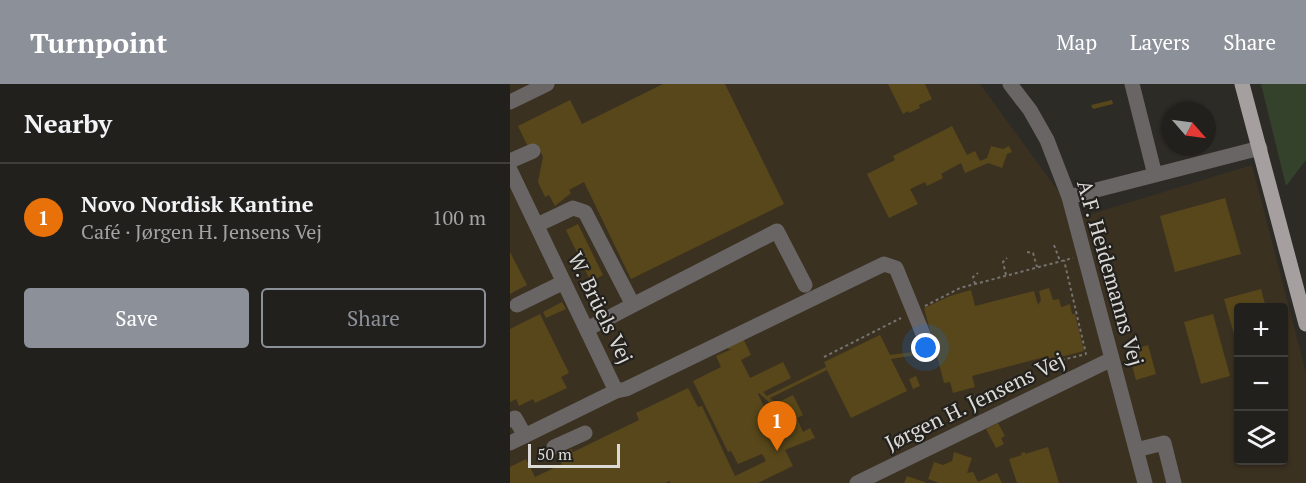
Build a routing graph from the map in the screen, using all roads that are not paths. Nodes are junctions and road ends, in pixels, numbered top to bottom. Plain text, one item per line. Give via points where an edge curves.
1 (1010, 84) edge
2 (1132, 84) edge
3 (1242, 84) edge
4 (544, 85) edge
5 (510, 102) edge
6 (1260, 148) junction
7 (533, 151) dead end
8 (510, 161) edge
9 (510, 170) edge
10 (1155, 175) junction
11 (1069, 197) junction
12 (537, 225) junction
13 (564, 282) junction
14 (805, 285) dead end
15 (517, 305) dead end
16 (633, 305) junction
17 (1306, 324) edge
18 (587, 329) junction
19 (925, 339) dead end
20 (1112, 359) junction
21 (616, 391) junction
22 (510, 420) edge
23 (553, 422) junction
24 (585, 433) dead end
25 (525, 436) junction
26 (510, 443) edge
27 (1136, 450) junction
28 (857, 483) edge
29 (1145, 483) edge
30 (1174, 483) edge

1 - 11 street, A.F. Heidemanns Vej via 1047,140
2 - 10 street
3 - 6 main road
4 - 5 street
6 - 10 street
6 - 17 main road
7 - 8 street
9 - 12 street, W. Brüels Vej
10 - 11 street
11 - 20 street, A.F. Heidemanns Vej
12 - 13 street, W. Brüels Vej
12 - 16 street via 573,208 585,212
13 - 15 street
13 - 18 street, W. Brüels Vej
14 - 16 street via 777,231
16 - 18 street
18 - 21 street, W. Brüels Vej
19 - 21 street via 896,268 884,264
20 - 27 street, A.F. Heidemanns Vej
20 - 28 street, Jørgen H. Jensens Vej
21 - 23 street, W. Brüels Vej
22 - 25 street via 515,418
23 - 24 street via 558,445
23 - 25 street, W. Brüels Vej
25 - 26 street, W. Brüels Vej
27 - 29 street, A.F. Heidemanns Vej
27 - 30 street via 1164,443

